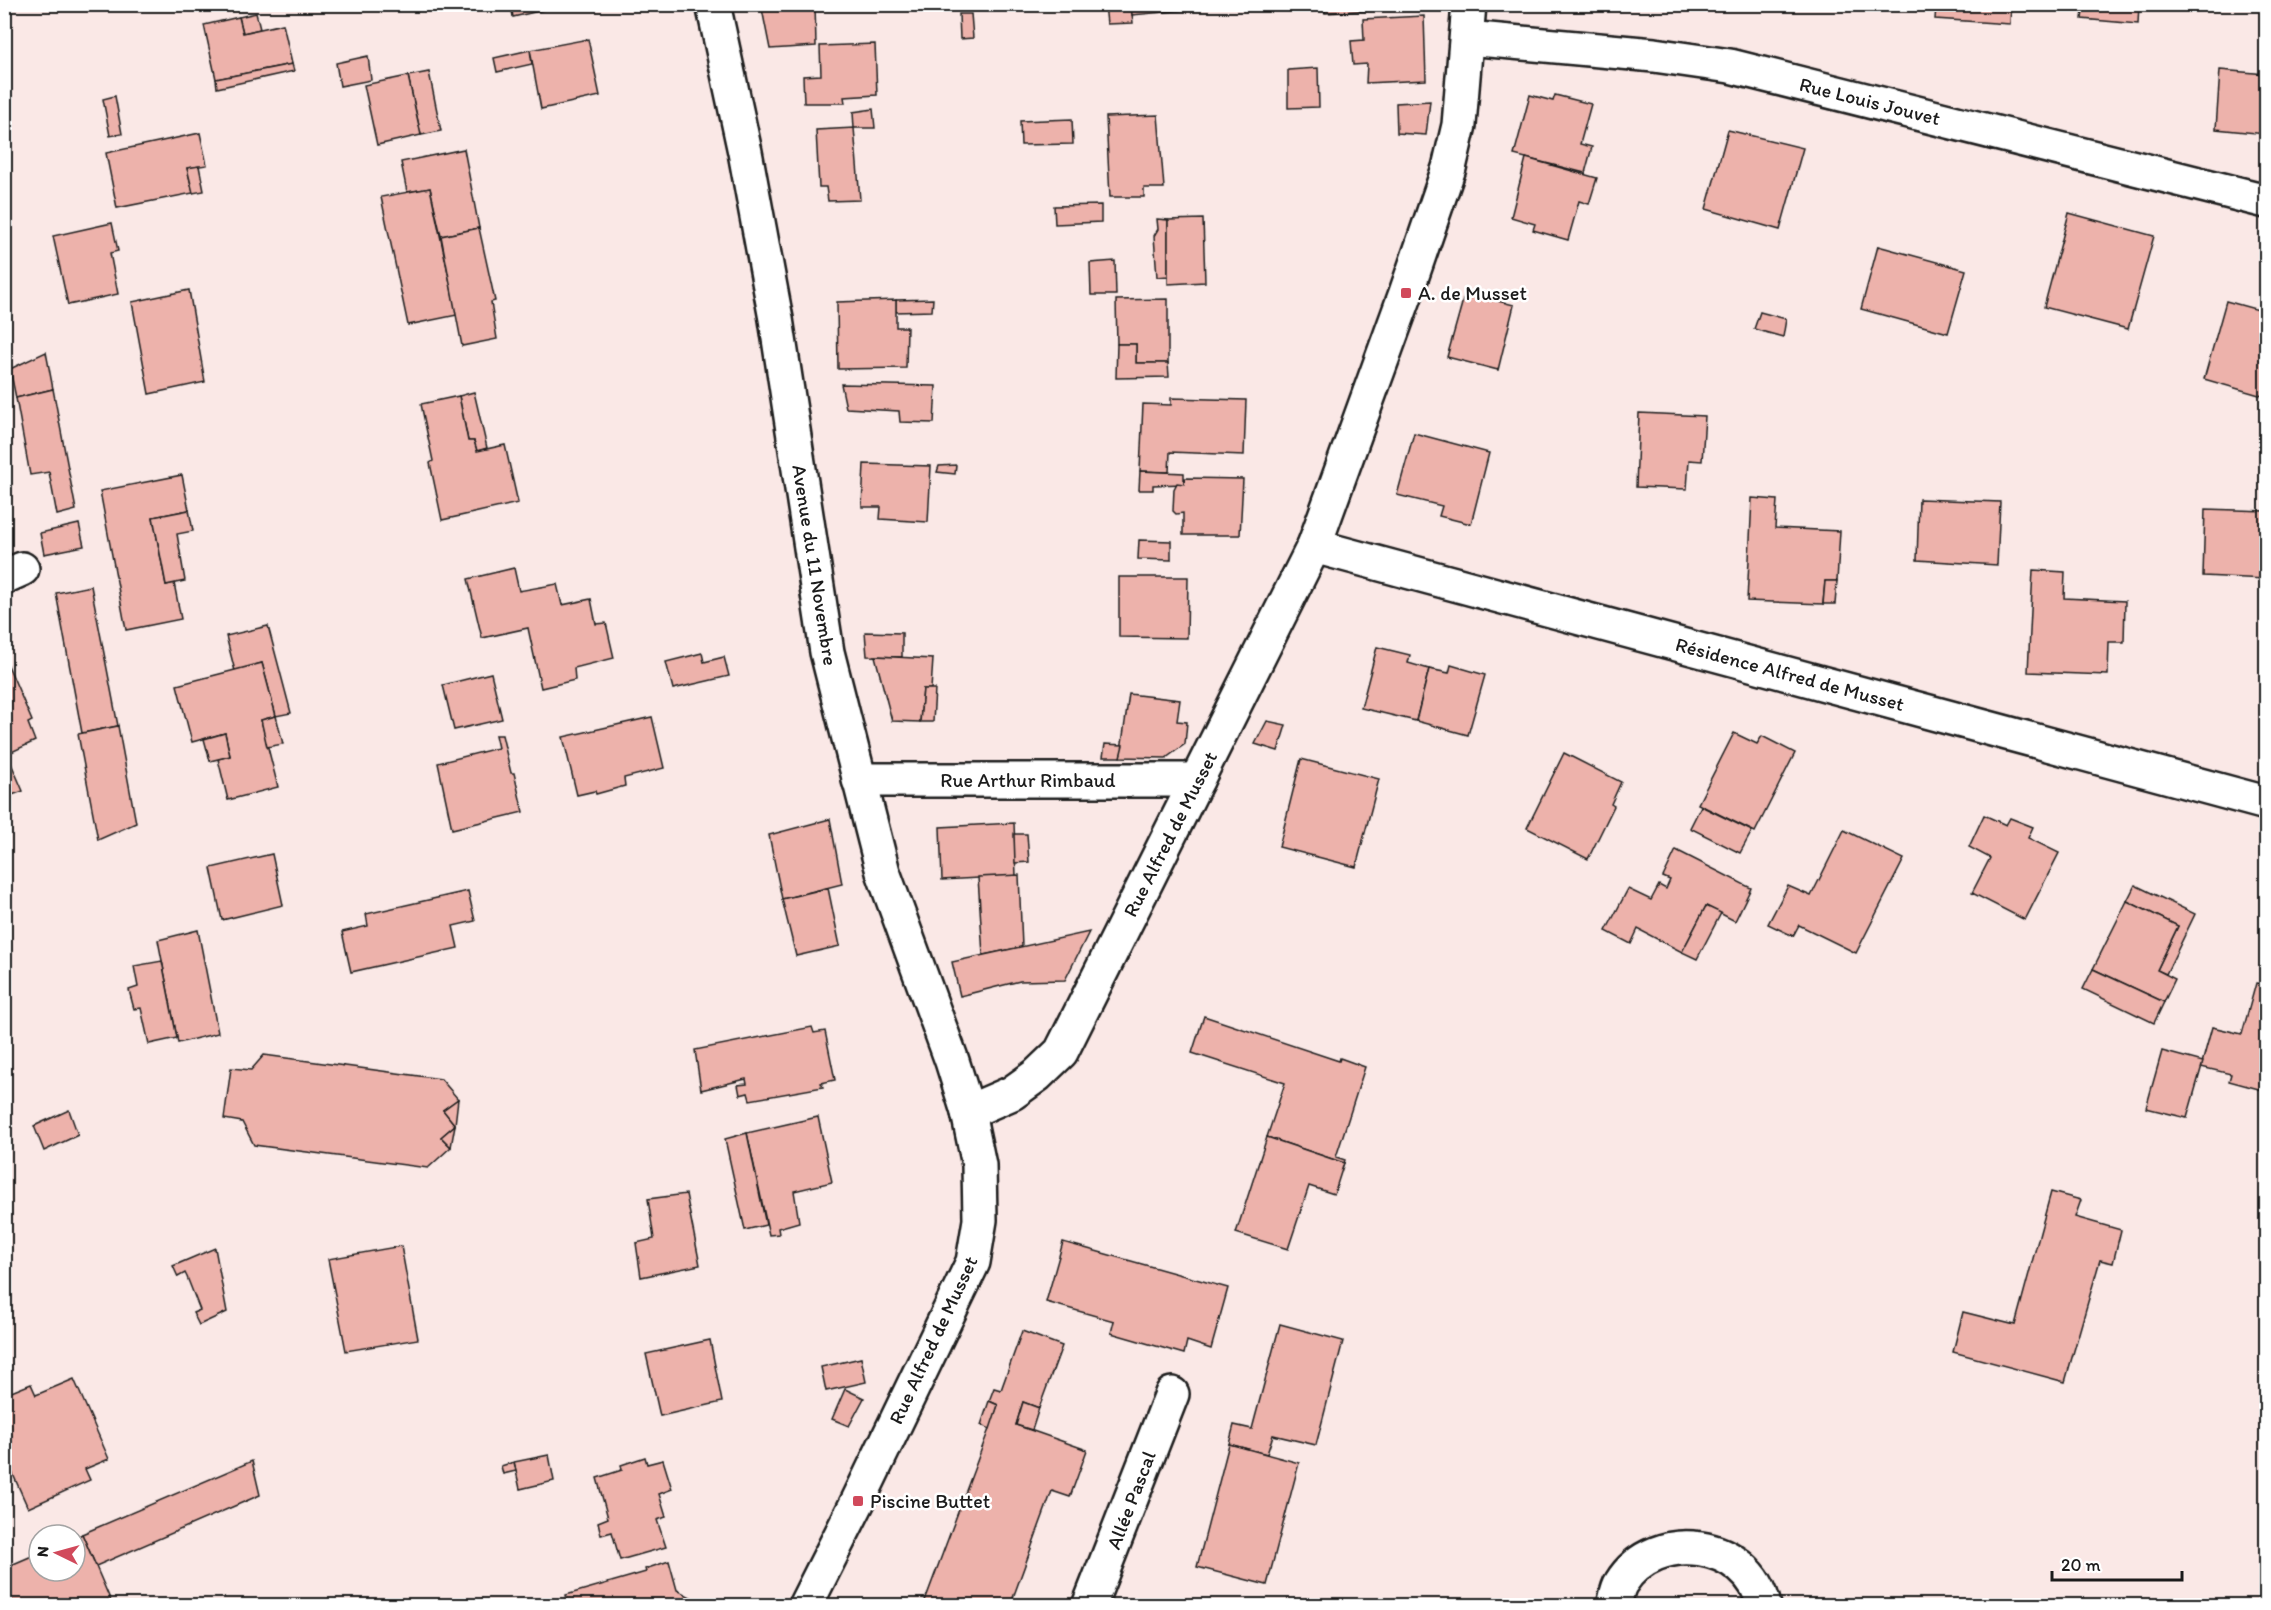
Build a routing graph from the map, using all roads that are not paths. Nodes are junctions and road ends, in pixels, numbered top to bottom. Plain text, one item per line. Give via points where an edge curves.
1 (713, 4) edge
2 (1469, 4) edge
3 (1467, 38) junction
4 (2266, 201) edge
5 (1314, 546) junction
6 (859, 780) junction
7 (1197, 780) junction
8 (2266, 803) edge
9 (968, 1112) junction
10 (1172, 1394) dead end
11 (805, 1605) edge
12 (1089, 1605) edge
13 (1614, 1605) edge
14 (1764, 1605) edge

1 - 6 street, Avenue du 11 Novembre via 776,319 826,652
2 - 3 street, Rue Alfred de Musset
3 - 4 street, Rue Louis Jouvet via 1730,66
3 - 5 street, Rue Alfred de Musset via 1459,126 1449,168
5 - 7 street, Rue Alfred de Musset
5 - 8 street, Résidence Alfred de Musset
6 - 7 street, Rue Arthur Rimbaud
6 - 9 street, Avenue du 11 Novembre via 883,872
7 - 9 street, Rue Alfred de Musset via 1061,1052 1012,1093
9 - 11 street, Rue Alfred de Musset via 979,1165 980,1220 972,1262
10 - 12 street, Allée Pascal
13 - 14 street via 1621,1584 1639,1563 1672,1548 1699,1547 1723,1555 1745,1571

